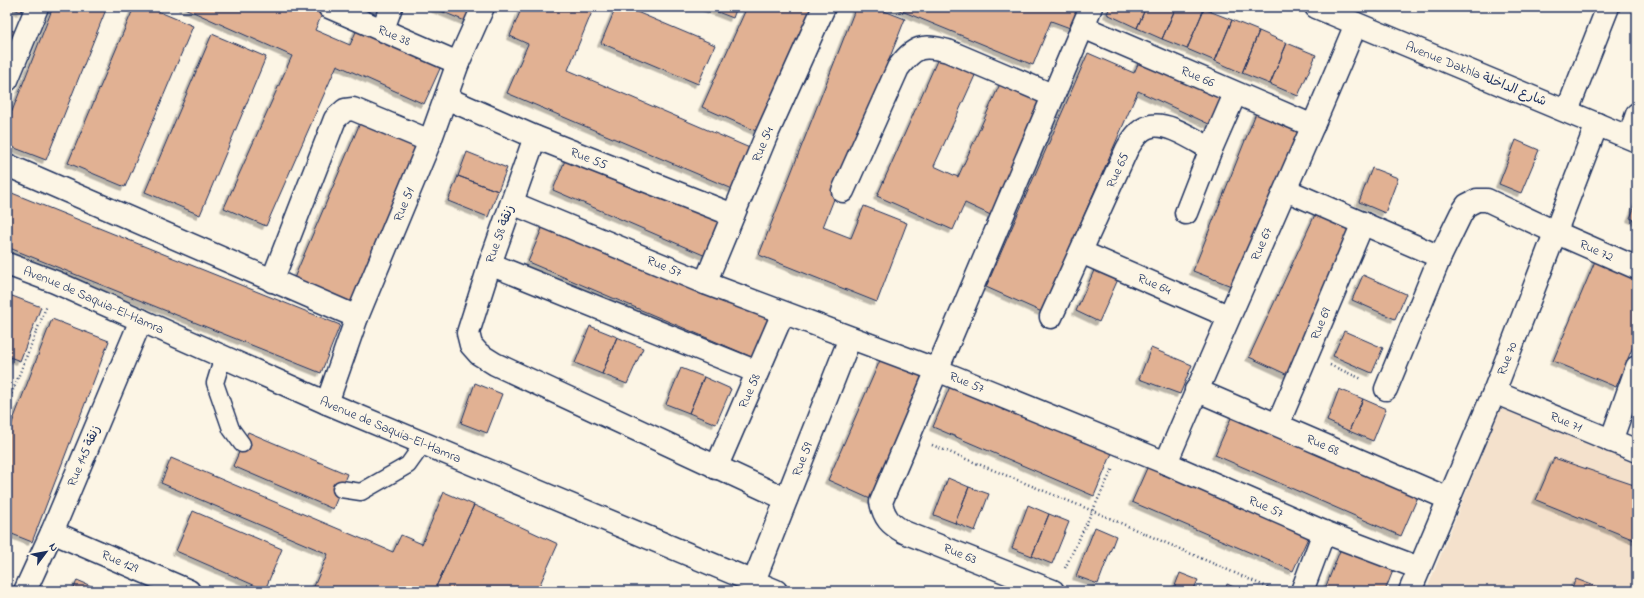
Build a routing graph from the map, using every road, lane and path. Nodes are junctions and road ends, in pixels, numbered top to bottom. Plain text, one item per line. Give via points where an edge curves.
1 (37, 7) edge
2 (329, 7) edge
3 (391, 7) edge
4 (483, 7) edge
5 (824, 7) edge
6 (1091, 7) edge
7 (1316, 7) edge
8 (1608, 7) edge
9 (1356, 24) junction
10 (1082, 27) junction
11 (383, 29) junction
12 (458, 63) junction
13 (7, 80) edge
14 (1235, 94) junction
15 (1052, 95) junction
16 (446, 98) junction
17 (1567, 111) junction
18 (1637, 114) edge
19 (1597, 124) junction
20 (1313, 126) junction
21 (535, 137) junction
22 (1633, 139) edge
23 (430, 141) junction
24 (1211, 149) junction
25 (7, 165) edge
26 (1286, 190) junction
27 (843, 191) dead end
28 (512, 203) junction
29 (1186, 213) dead end
30 (733, 215) junction
31 (1363, 224) junction
32 (1557, 233) junction
33 (1081, 252) junction
34 (1440, 257) junction
35 (7, 264) edge
36 (490, 264) junction
37 (1637, 268) edge
38 (272, 281) junction
39 (55, 282) junction
40 (705, 283) junction
41 (783, 313) junction
42 (1228, 316) junction
43 (357, 317) junction
44 (1052, 318) dead end
45 (141, 320) junction
46 (850, 338) junction
47 (1308, 356) junction
48 (223, 357) junction
49 (1637, 367) edge
50 (937, 370) junction
51 (757, 372) junction
52 (7, 384) edge
53 (15, 387) junction
54 (1386, 389) joint
55 (1196, 390) junction
56 (1494, 392) junction
57 (327, 403) junction
58 (7, 405) edge
59 (1278, 424) junction
60 (910, 436) junction
61 (1611, 441) junction
62 (242, 444) dead end
63 (423, 444) junction
64 (1123, 446) junction
65 (1637, 451) edge
66 (1166, 463) junction
67 (716, 468) junction
68 (342, 488) dead end
69 (786, 499) junction
70 (1448, 499) junction
71 (1093, 511) junction
72 (52, 532) junction
73 (1324, 532) junction
74 (1419, 568) junction
75 (1064, 571) dead end
76 (754, 582) junction
77 (7, 583) edge
78 (25, 591) edge
79 (189, 591) edge
80 (776, 591) edge
81 (1053, 591) edge
82 (1276, 591) edge
83 (1302, 591) edge
84 (1410, 591) edge

1 - 13 street
2 - 11 street, Rue 38
3 - 11 street
4 - 12 street, Rue 51
5 - 30 street, Rue 54
6 - 10 street
7 - 9 street, Avenue Dakhla شارع الداخلة
8 - 17 street
9 - 17 street, Avenue Dakhla شارع الداخلة
9 - 20 street, Rue 67
10 - 14 street, Rue 66
10 - 15 street
11 - 12 street, Rue 38
12 - 16 street, Rue 51
14 - 20 street, Rue 66
14 - 24 street
15 - 27 street via 948,51 931,46 919,47 909,53 898,68
15 - 50 street
16 - 21 street, Rue 55
16 - 23 street, Rue 51
17 - 19 street, Avenue Dakhla شارع الداخلة
18 - 22 street
19 - 22 street, Avenue Dakhla شارع الداخلة
19 - 32 street, Rue 70
20 - 26 street, Rue 67
21 - 28 street, Rue 58 زنقة
21 - 30 street, Rue 55
23 - 38 street via 353,109 345,110 335,119
23 - 43 street, Rue 51
24 - 29 street
24 - 33 street, Rue 65 via 1160,124 1147,127 1136,135 1127,149
25 - 38 street
26 - 31 street
26 - 42 street, Rue 67
28 - 36 street, Rue 58 زنقة
28 - 40 street, Rue 57
30 - 40 street, Rue 54
31 - 34 street
31 - 47 street, Rue 69
32 - 34 street, Rue 72 via 1487,200 1477,200 1467,205 1461,214
32 - 37 street, Rue 72
32 - 56 street, Rue 70
33 - 42 street, Rue 64
33 - 44 street, Rue 65
34 - 54 street, Rue 72
35 - 39 street, Avenue de Saquia-El-Hamra
36 - 51 street
36 - 67 street, Rue 58 زنقة via 468,332 471,345 479,354 495,364
38 - 43 street
39 - 45 street, Avenue de Saquia-El-Hamra
39 - 53 path
40 - 41 street, Rue 57
41 - 46 street, Rue 57
41 - 51 street, Rue 58
42 - 55 street, Rue 67
43 - 57 street, Rue 51
45 - 48 street, Avenue de Saquia-El-Hamra
45 - 72 street, Rue 145 زنقة
46 - 50 street, Rue 57
46 - 69 street, Rue 59
47 - 54 path
47 - 59 street, Rue 69
48 - 57 street, Avenue de Saquia-El-Hamra
48 - 62 lane via 215,383 232,429
49 - 61 street
50 - 60 street
50 - 64 street, Rue 57
51 - 67 street, Rue 58
52 - 53 path
53 - 58 path
55 - 59 street, Rue 68
55 - 66 street, Rue 67
56 - 61 street, Rue 71
56 - 70 street, Rue 70
57 - 63 street, Avenue de Saquia-El-Hamra
59 - 70 street, Rue 68
60 - 71 path
60 - 81 street, Rue 63 via 881,502 883,514 890,524 904,532
61 - 65 street, Rue 71
63 - 68 lane via 408,465 361,492
63 - 76 street, Avenue de Saquia-El-Hamra
64 - 66 street, Rue 57
64 - 71 path
66 - 73 street, Rue 57
67 - 69 street
69 - 76 street, Rue 59
70 - 74 street, Rue 70
71 - 75 path
71 - 82 path
72 - 78 street, Rue 145 زنقة
72 - 79 street, Rue 129
73 - 74 street, Rue 57
73 - 83 street
74 - 84 street, Rue 70
76 - 80 street, Avenue de Saquia-El-Hamra
77 - 78 street

